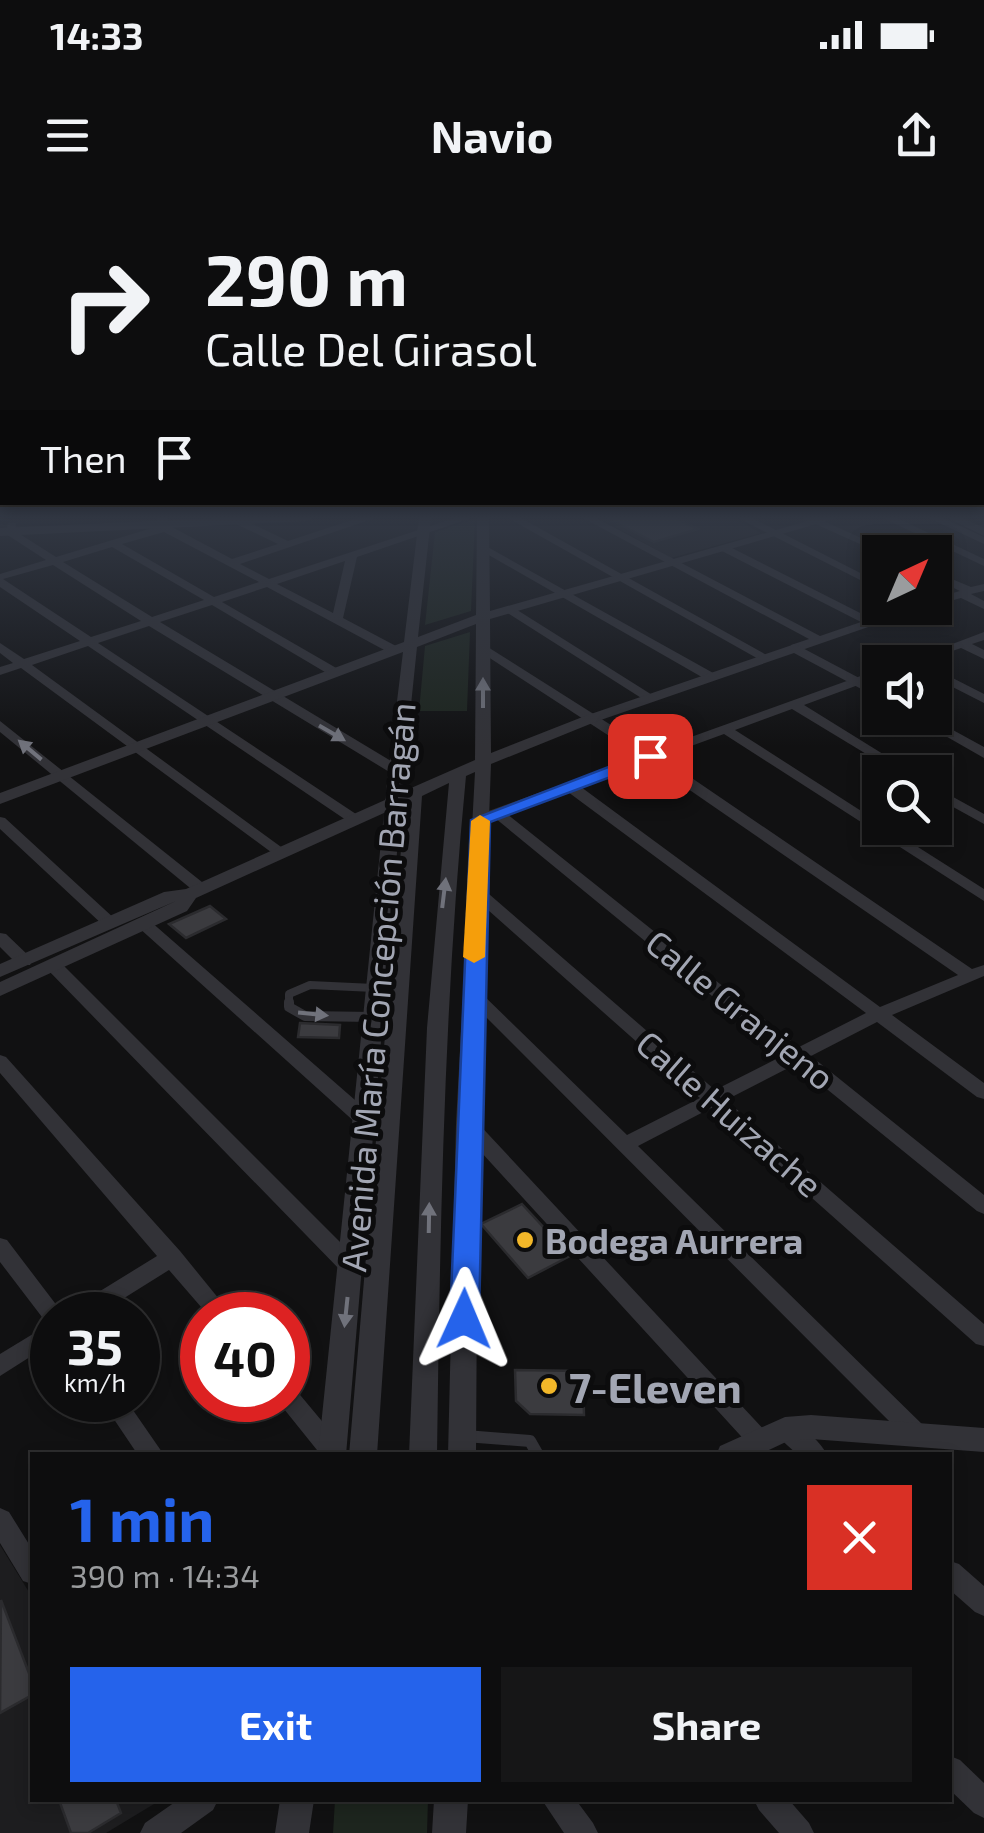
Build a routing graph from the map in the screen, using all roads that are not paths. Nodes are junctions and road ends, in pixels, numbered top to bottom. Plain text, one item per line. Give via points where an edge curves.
1 (21, 594) edge
2 (106, 594) edge
3 (202, 594) edge
4 (234, 594) edge
5 (294, 594) edge
6 (343, 594) edge
7 (411, 594) edge
8 (485, 594) edge
9 (565, 594) joint
10 (650, 594) edge
11 (733, 594) edge
12 (816, 594) edge
13 (214, 601) junction
14 (510, 610) junction
15 (486, 616) junction
16 (862, 617) edge
17 (338, 618) junction
18 (150, 622) junction
19 (862, 625) edge
20 (984, 636) edge
21 (819, 640) junction
22 (92, 641) junction
23 (962, 644) junction
24 (401, 646) junction
25 (0, 647) edge
26 (483, 648) junction
27 (796, 648) junction
28 (952, 648) edge
29 (984, 655) edge
30 (766, 658) junction
31 (23, 664) junction
32 (0, 671) edge
33 (334, 672) junction
34 (711, 677) junction
35 (862, 680) edge
36 (857, 682) junction
37 (952, 682) edge
38 (862, 685) edge
39 (268, 696) junction
40 (651, 698) junction
41 (984, 699) edge
42 (794, 706) junction
43 (590, 719) junction
44 (208, 720) junction
45 (0, 725) edge
46 (726, 730) junction
47 (952, 735) edge
48 (136, 747) junction
49 (984, 752) edge
50 (876, 755) edge
51 (650, 756) junction
52 (484, 762) junction
53 (396, 770) junction
54 (458, 774) junction
55 (60, 776) junction
56 (570, 786) junction
57 (405, 797) junction
58 (0, 799) edge
59 (952, 801) edge
60 (488, 816) junction
61 (354, 819) junction
62 (984, 820) edge
63 (0, 821) edge
64 (280, 852) junction
65 (196, 891) junction
66 (476, 891) junction
67 (984, 896) edge
68 (110, 922) junction
69 (144, 924) junction
70 (0, 938) edge
71 (24, 961) junction
72 (53, 965) junction
73 (0, 972) edge
74 (977, 972) edge
75 (377, 988) junction
76 (0, 990) edge
77 (472, 995) junction
78 (876, 1014) junction
79 (374, 1017) junction
80 (796, 1054) junction
81 (0, 1061) edge
82 (984, 1092) edge
83 (714, 1098) junction
84 (364, 1119) junction
85 (468, 1124) junction
86 (624, 1144) junction
87 (984, 1206) edge
88 (0, 1246) edge
89 (174, 1257) junction
90 (351, 1267) junction
91 (35, 1292) edge
92 (117, 1292) edge
93 (202, 1292) edge
94 (984, 1337) edge
95 (30, 1346) edge
96 (0, 1366) edge
97 (129, 1422) edge
98 (307, 1422) edge
99 (785, 1429) junction
100 (918, 1435) junction
101 (758, 1439) junction
102 (984, 1440) edge
103 (462, 1445) edge
104 (150, 1452) edge
105 (330, 1452) edge
106 (332, 1452) edge
107 (363, 1452) edge
108 (423, 1452) edge
109 (537, 1452) edge
110 (735, 1452) edge
111 (812, 1452) edge
112 (0, 1520) edge
113 (30, 1569) edge
114 (952, 1575) edge
115 (984, 1603) edge
116 (952, 1772) edge
117 (297, 1802) edge
118 (451, 1802) edge
119 (559, 1802) edge
120 (771, 1802) edge
121 (984, 1803) edge
122 (188, 1804) edge
123 (154, 1833) edge
124 (292, 1833) edge
125 (449, 1833) edge
126 (583, 1833) edge
127 (799, 1833) edge

1 - 22 street
2 - 18 street
3 - 13 street
4 - 13 street
5 - 17 street
6 - 17 street
7 - 24 street, Avenida María Concepción Barragán
8 - 15 street
9 - 14 street
9 - 34 street
10 - 30 street
11 - 21 street
12 - 16 street
13 - 18 street
13 - 33 street
14 - 15 street
14 - 40 street
15 - 24 street
15 - 26 street
17 - 24 street
18 - 22 street
18 - 39 street
19 - 21 street
20 - 23 street
21 - 27 street
22 - 31 street
22 - 44 street
23 - 28 street
23 - 29 street
24 - 33 street
24 - 53 street, Avenida María Concepción Barragán
25 - 31 street
26 - 43 street
52 -> 26 street
27 - 30 street
27 - 36 street
30 - 34 street
31 - 32 street
31 - 48 street
33 - 39 street
34 - 40 street
35 - 36 street
36 - 38 street
36 - 42 street
37 - 41 street
39 - 44 street
39 -> 53 street
40 - 43 street
42 - 46 street
42 - 50 street
43 - 51 street
43 - 52 street
44 - 48 street
44 - 61 street
55 -> 45 street
46 - 51 street
46 - 67 street
47 - 49 street
48 - 55 street
48 - 64 street
51 - 56 street
51 - 74 street
52 - 54 street
52 - 60 street
53 - 57 street, Avenida María Concepción Barragán
54 - 57 street
108 -> 54 street, Avenida María Concepción Barragán via 433,1054
55 - 58 street
55 - 65 street
56 - 60 street
56 - 78 street
57 - 61 street
57 - 75 street, Avenida María Concepción Barragán
57 - 107 street, Avenida María Concepción Barragán
59 - 62 street
60 - 66 street
60 - 80 street, Calle Granjeno
61 - 64 street
63 - 68 street
64 - 65 street
65 - 68 street
65 - 69 street via 181,907
66 - 77 street
66 - 83 street, Calle Huizache
68 - 71 street
69 - 72 street
69 - 84 street
70 - 71 street
71 - 73 street
72 - 76 street
72 - 90 street
74 - 78 street
75 - 79 street, Avenida María Concepción Barragán
75 -> 79 lane via 302,986 286,1000 306,1016
77 - 85 street
77 - 86 street
78 - 80 street
78 - 82 street
79 - 84 street, Avenida María Concepción Barragán
80 - 83 street
80 - 87 street, Calle Granjeno
81 - 89 street
83 - 86 street
83 - 94 street, Calle Huizache
84 - 90 street, Avenida María Concepción Barragán
85 - 101 street
85 - 103 street
86 - 100 street
88 - 91 street
89 - 92 street
89 - 93 street
90 -> 106 street, Avenida María Concepción Barragán
95 - 96 street
97 - 104 street
98 - 105 street
99 - 100 street via 830,1426
99 - 101 street
99 - 111 street
100 - 102 street
101 - 110 street
103 - 109 lane via 523,1439
112 - 113 street
114 - 115 street
116 - 121 street
117 - 124 street
118 - 125 street
119 - 126 street
120 - 127 street
122 - 123 street

